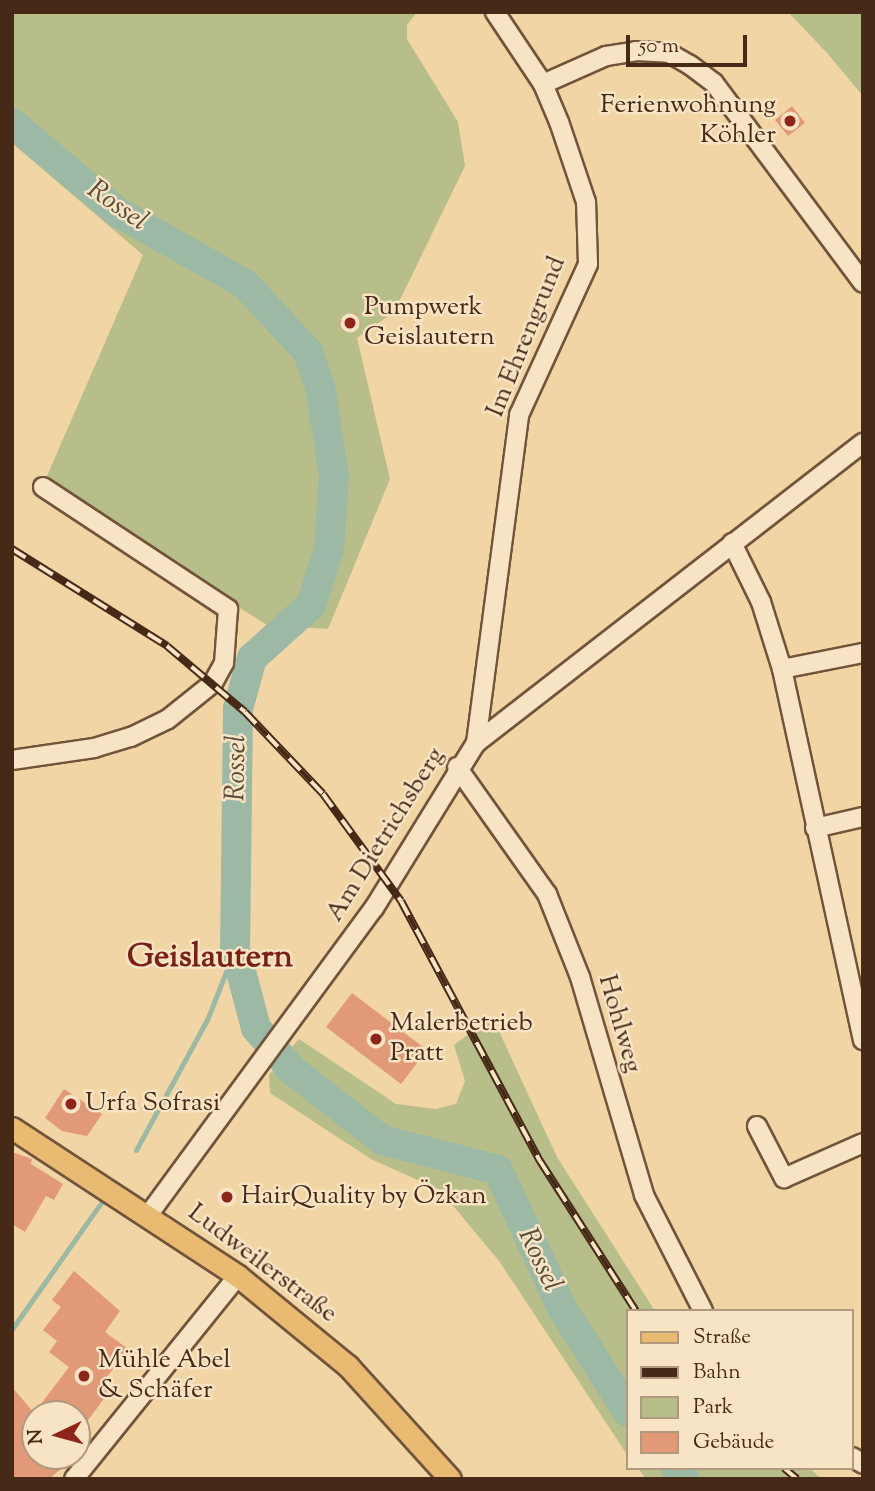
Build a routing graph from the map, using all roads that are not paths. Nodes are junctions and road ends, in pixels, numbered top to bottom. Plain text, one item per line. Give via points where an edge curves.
1 (495, 12) edge
2 (543, 84) junction
3 (863, 283) edge
4 (863, 443) edge
5 (43, 487) dead end
6 (732, 543) junction
7 (863, 653) edge
8 (782, 669) junction
9 (476, 743) junction
10 (12, 760) edge
11 (457, 767) junction
12 (863, 817) edge
13 (815, 828) junction
14 (856, 981) edge
15 (863, 1040) edge
16 (757, 1126) dead end
17 (12, 1128) edge
18 (863, 1143) edge
19 (149, 1214) junction
20 (238, 1276) junction
21 (702, 1309) edge
22 (74, 1479) edge
23 (450, 1479) edge

1 - 2 street, Im Ehrengrund
2 - 3 street via 606,56 636,51 668,53 690,65 714,83
2 - 9 street, Im Ehrengrund via 586,202 588,264 519,415
4 - 6 street, Am Dietrichsberg
5 - 10 street via 228,608 224,663 213,682 167,719 131,737 94,748
6 - 8 street via 761,602
6 - 9 street, Am Dietrichsberg
7 - 8 street
8 - 13 street
9 - 11 street, Am Dietrichsberg
11 - 19 street, Am Dietrichsberg via 374,908
11 - 21 street, Hohlweg via 547,894 580,977 644,1195
12 - 13 street
13 - 14 street
14 - 15 street
16 - 18 street via 784,1178
17 - 19 main road, Ludweilerstraße
19 - 20 main road, Ludweilerstraße
20 - 22 street
20 - 23 main road, Ludweilerstraße via 348,1366

